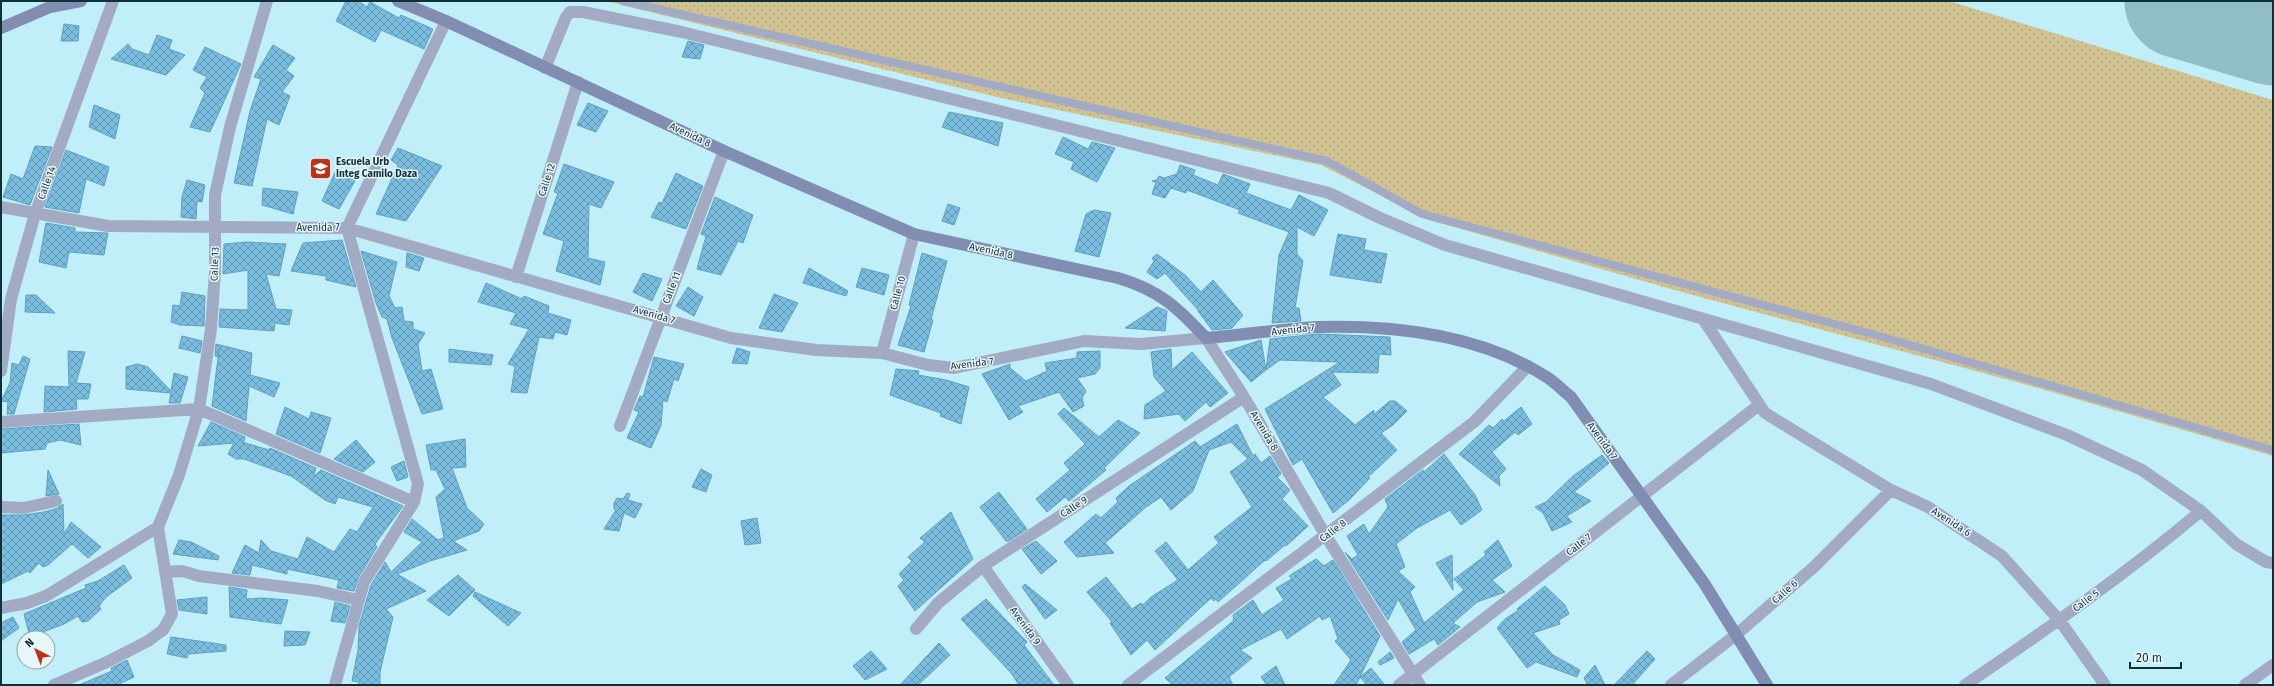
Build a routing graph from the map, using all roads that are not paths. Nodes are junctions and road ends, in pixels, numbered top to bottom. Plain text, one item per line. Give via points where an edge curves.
1 (81, 1) edge
2 (113, 1) edge
3 (267, 1) edge
4 (398, 1) edge
5 (623, 1) edge
6 (446, 21) junction
7 (1, 28) edge
8 (545, 68) junction
9 (578, 82) junction
10 (724, 151) junction
11 (1, 207) edge
12 (35, 214) junction
13 (216, 228) junction
14 (347, 228) junction
15 (914, 234) junction
16 (516, 277) junction
17 (661, 317) junction
18 (1703, 319) junction
19 (1206, 338) junction
20 (882, 353) junction
21 (1528, 366) junction
22 (1, 371) edge
23 (1244, 397) junction
24 (1759, 405) junction
25 (198, 408) junction
26 (1, 422) edge
27 (620, 426) dead end
28 (2273, 450) edge
29 (1891, 490) junction
30 (1642, 496) junction
31 (56, 501) dead end
32 (414, 502) junction
33 (1, 507) edge
34 (2202, 511) junction
35 (158, 527) junction
36 (1326, 536) junction
37 (2273, 563) edge
38 (983, 566) junction
39 (165, 572) junction
40 (358, 600) junction
41 (1, 608) edge
42 (2060, 621) junction
43 (916, 629) dead end
44 (1737, 634) junction
45 (2273, 665) edge
46 (1412, 675) junction
47 (54, 685) edge
48 (336, 685) edge
49 (1068, 685) edge
50 (1128, 685) edge
51 (1399, 685) edge
52 (1420, 685) edge
53 (1671, 685) edge
54 (1767, 685) edge
55 (1965, 685) edge
56 (2105, 685) edge
57 (2245, 685) edge

1 - 7 street via 50,7
2 - 12 street, Calle 14
3 - 13 street, Calle 13 via 230,127 215,195
4 - 6 street, Avenida 8
5 - 28 lane via 1327,161 1422,214 1872,334
6 - 8 street, Avenida 8
6 - 14 street
8 - 9 street, Avenida 8
8 - 18 street via 566,16 570,12 583,12 682,32 1329,193 1445,245
9 - 10 street, Avenida 8
9 - 16 street, Calle 12
10 - 15 street, Avenida 8
10 - 17 street, Calle 11
11 - 12 street, Avenida 7
12 - 13 street, Avenida 7 via 108,226
12 - 22 street, Calle 14 via 11,299
13 - 14 street, Avenida 7
13 - 25 street, Calle 13 via 211,329
14 - 16 street, Avenida 7
14 - 32 street via 418,484
15 - 19 street, Avenida 8 via 1143,285 1168,300
15 - 20 street, Calle 10
16 - 17 street, Avenida 7
17 - 20 street, Avenida 7 via 731,338 816,350
17 - 27 street, Calle 11
18 - 24 street, Avenida 6
18 - 34 street via 1931,384 2067,435 2142,470
19 - 20 street, Avenida 7 via 1141,344 1084,341 954,368 928,365
19 - 21 street, Avenida 7 via 1318,328 1374,328 1425,334 1472,344 1505,354
19 - 23 street, Avenida 8
21 - 30 street, Avenida 7 via 1547,376 1571,398
21 - 36 street, Calle 8 via 1474,422
23 - 36 street, Avenida 8
23 - 38 street, Calle 9
24 - 29 street, Avenida 6 via 1765,413
24 - 30 street, Calle 7
25 - 26 street
25 - 32 street
25 - 35 street, Calle 13 via 179,475
29 - 42 street, Avenida 6 via 1928,507 2002,556
29 - 44 street, Calle 6 via 1815,566
30 - 44 street, Avenida 7
30 - 46 street, Calle 7
31 - 33 street via 23,508
32 - 40 street via 364,582
34 - 37 street via 2236,544 2266,562
34 - 42 street, Calle 5
35 - 39 street
35 - 41 street via 46,596
36 - 46 street, Avenida 8
36 - 50 street, Calle 8
38 - 43 street, Calle 9 via 938,602
38 - 49 street, Avenida 9
39 - 40 street via 182,570 199,576 318,591
39 - 47 street via 172,614 163,630 148,641 107,662
40 - 48 street
42 - 55 street, Calle 5
42 - 56 street, Avenida 6
44 - 53 street, Calle 6
44 - 54 street, Avenida 7
45 - 57 street
46 - 51 street, Calle 7
46 - 52 street, Avenida 8

